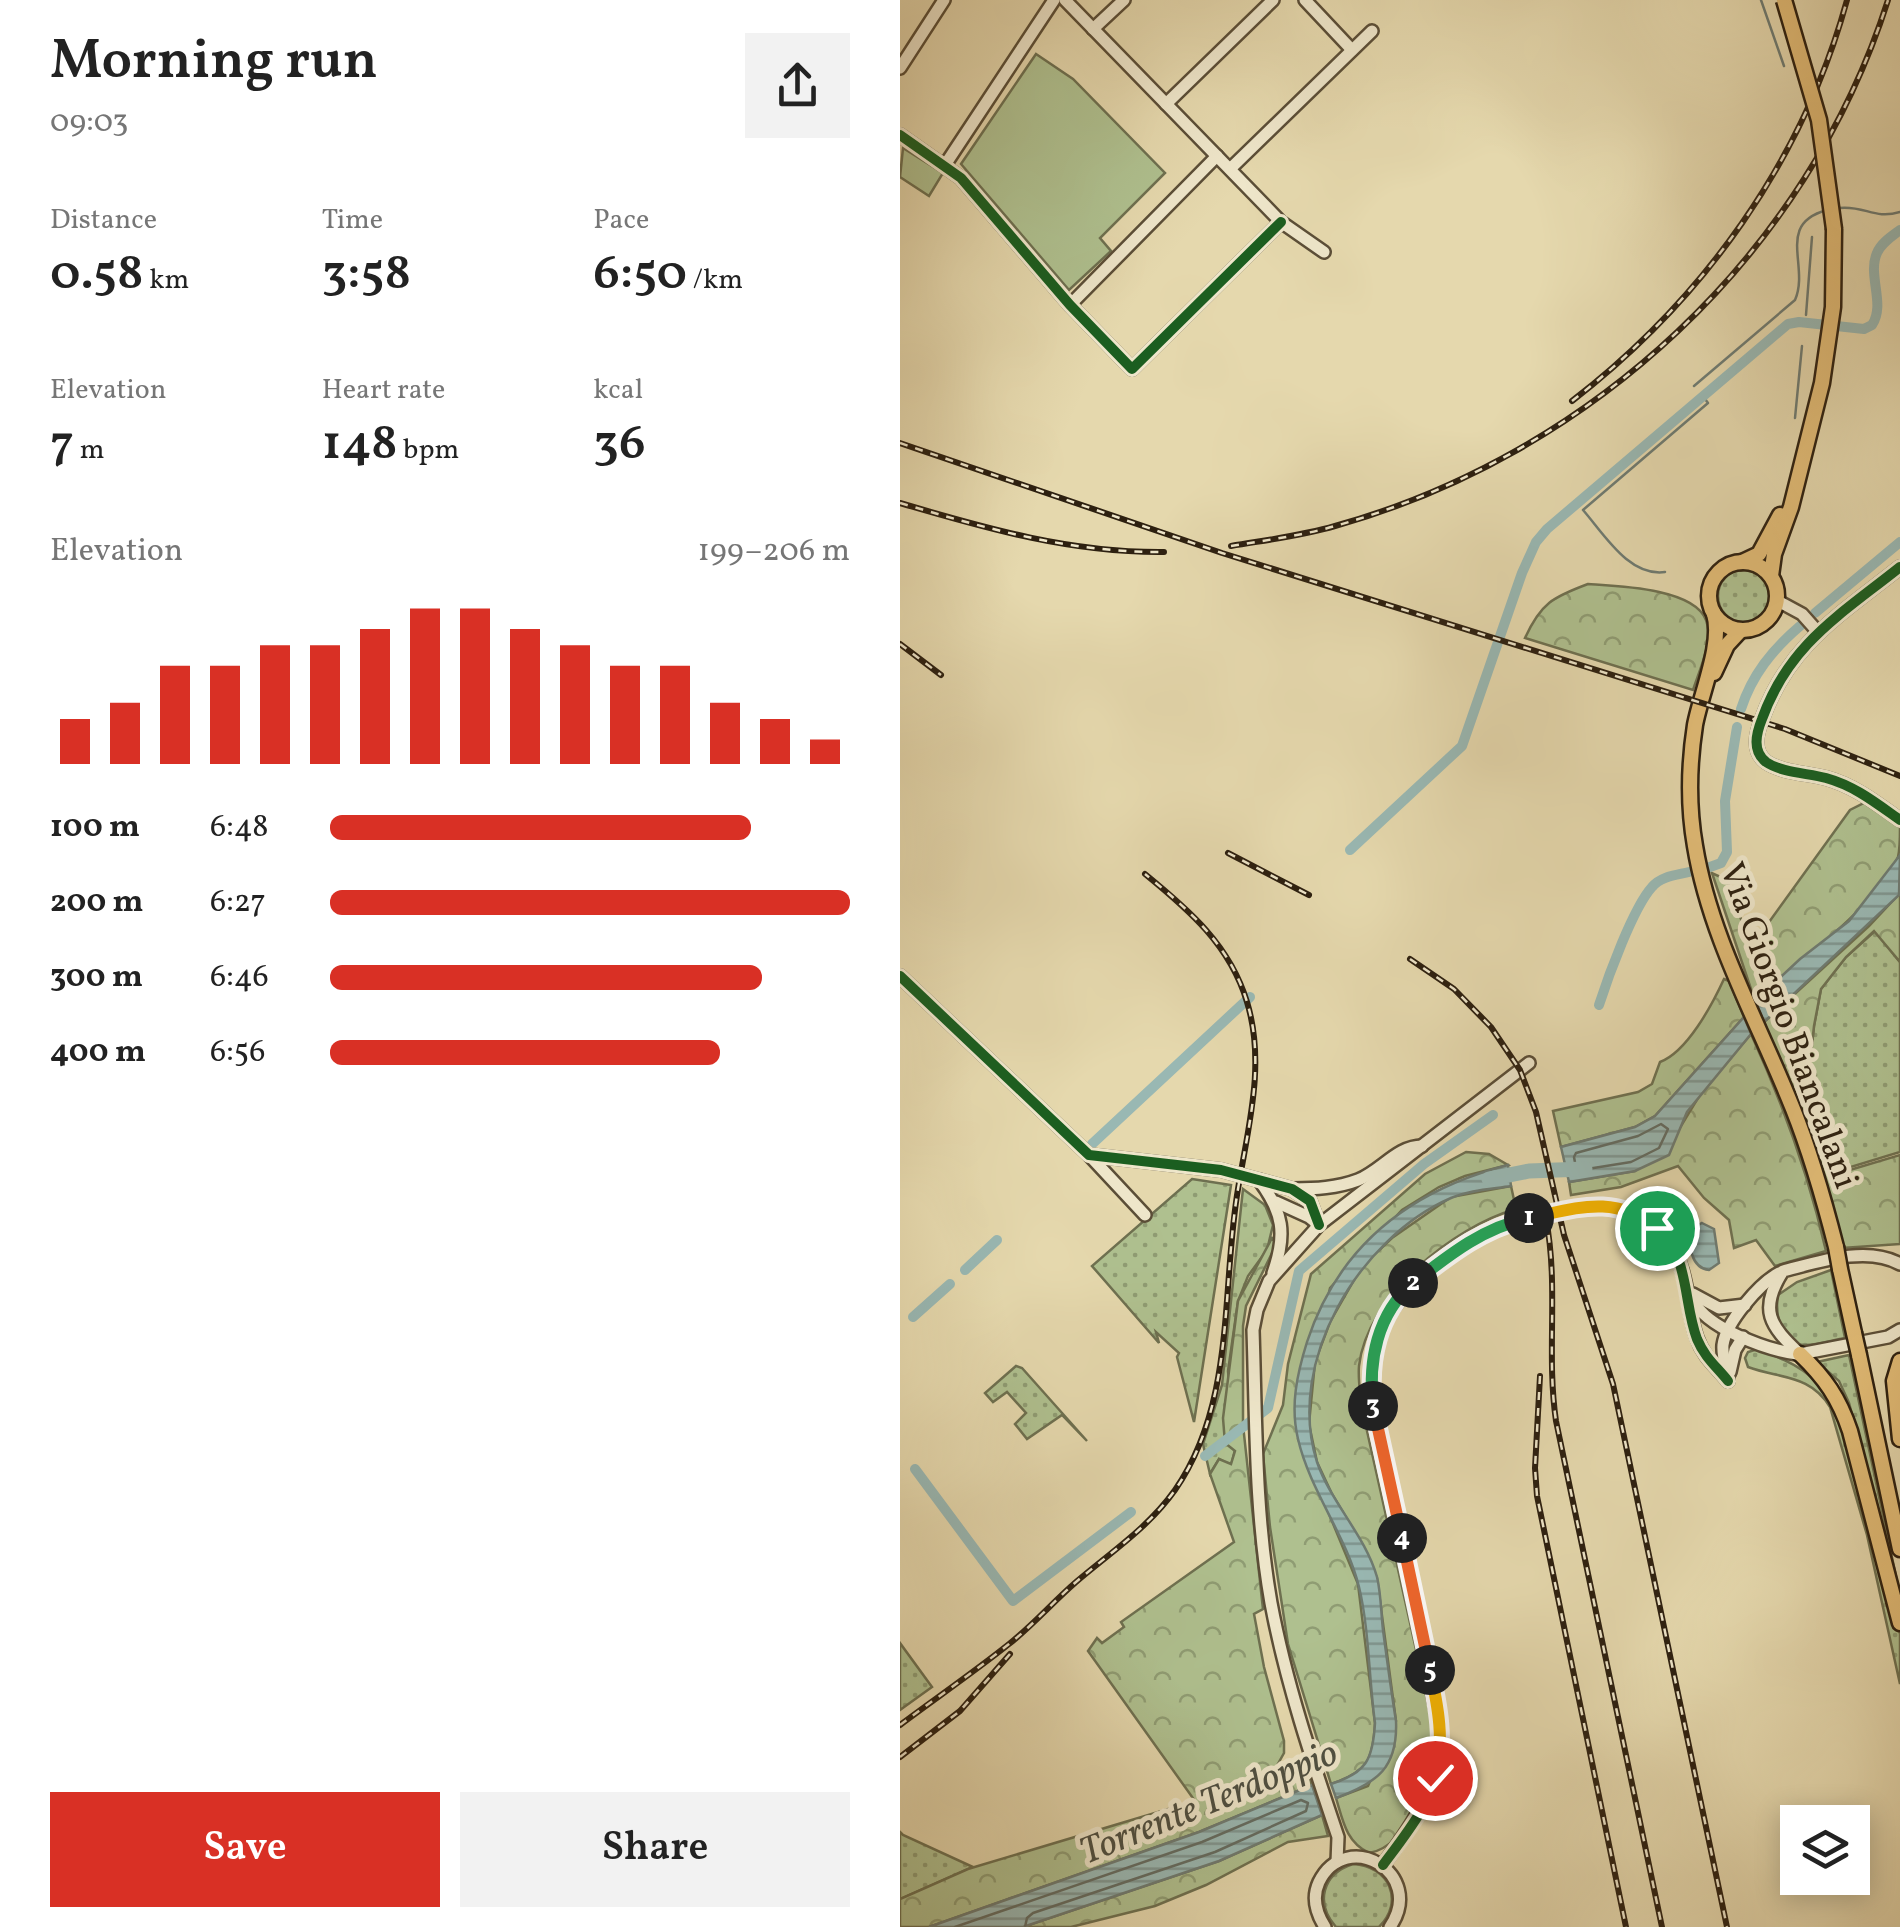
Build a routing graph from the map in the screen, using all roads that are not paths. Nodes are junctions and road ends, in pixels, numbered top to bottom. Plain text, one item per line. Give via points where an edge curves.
1 (944, 0) edge
2 (1054, 0) edge
3 (1065, 0) edge
4 (1124, 0) edge
5 (1273, 0) edge
6 (1305, 0) edge
7 (1784, 0) edge
8 (1093, 29) junction
9 (1372, 31) dead end
10 (1352, 50) junction
11 (900, 68) edge
12 (1166, 104) junction
13 (900, 135) edge
14 (1217, 156) junction
15 (945, 164) junction
16 (1230, 169) junction
17 (1281, 222) junction
18 (1324, 252) dead end
19 (1070, 306) junction
20 (1796, 483) junction
21 (1741, 562) junction
22 (1900, 568) edge
23 (1771, 576) junction
24 (1778, 601) junction
25 (1714, 614) junction
26 (1740, 631) junction
27 (1818, 632) junction
28 (1702, 696) junction
29 (1900, 820) edge
30 (900, 976) edge
31 (1529, 1063) dead end
32 (1422, 1146) junction
33 (1088, 1155) junction
34 (1260, 1180) junction
35 (1292, 1189) junction
36 (1276, 1202) junction
37 (1145, 1214) dead end
38 (1319, 1226) junction
39 (1898, 1260) edge
40 (1783, 1272) junction
41 (1270, 1282) junction
42 (1686, 1288) junction
43 (1745, 1305) junction
44 (1729, 1330) junction
45 (1900, 1330) edge
46 (1743, 1336) junction
47 (1800, 1354) junction
48 (1900, 1362) edge
49 (1728, 1381) junction
50 (1900, 1439) edge
51 (1900, 1549) edge
52 (1900, 1623) edge
53 (1336, 1831) junction
54 (1357, 1857) junction
55 (1336, 1862) junction
56 (1383, 1866) junction
57 (1319, 1924) edge
58 (1390, 1927) edge

1 - 11 street
2 - 15 street
3 - 8 street
4 - 8 street
5 - 12 street
6 - 10 street
7 - 20 main road, bridge via 1820,120 1834,229 1831,326
8 - 12 street
9 - 10 street
10 - 16 street
12 - 14 street
13 - 15 street
14 - 16 street
14 - 19 street
15 - 19 street
16 - 17 street
17 - 18 street
17 - 19 street via 1132,369
20 - 21 main road via 1762,549
20 - 23 main road
21 - 23 main road
21 - 25 main road via 1713,580
22 - 27 street
23 - 24 main road
24 - 26 main road via 1769,620
24 - 27 street
25 - 26 main road
25 - 28 main road via 1717,637
26 - 28 main road
27 - 29 street via 1788,664 1770,697 1757,732 1758,753 1770,764 1852,787
28 - 51 main road, Via Giorgio Biancalani, bridge via 1692,757 1692,824 1703,883 1819,1183
30 - 33 street
31 - 32 street
32 - 35 street via 1409,1146 1359,1180
32 - 38 street
33 - 34 street
33 - 37 street
34 - 35 street
34 - 36 street
35 - 38 street via 1310,1201
36 - 38 street
36 - 41 street via 1282,1229
38 - 41 street
39 - 40 street via 1866,1255
40 - 43 street via 1766,1280
40 - 47 street via 1773,1286 1770,1317
41 - 53 street via 1253,1330 1257,1472 1271,1601 1288,1681
42 - 43 street via 1718,1308
42 - 44 street via 1698,1312
42 - 49 street via 1706,1360
42 - 56 street, bridge via 1670,1242 1646,1219 1613,1206 1581,1208 1513,1221 1475,1238 1408,1287 1385,1320 1374,1354 1374,1407 1441,1734 1428,1798
43 - 44 street
44 - 46 street
44 - 49 street via 1722,1349
45 - 47 street
46 - 47 street
46 - 49 street
47 - 52 main road via 1839,1400
48 - 50 main road via 1894,1381
53 - 54 street
53 - 55 street
54 - 55 street
54 - 56 street
55 - 57 street via 1316,1889
56 - 58 street via 1400,1893

